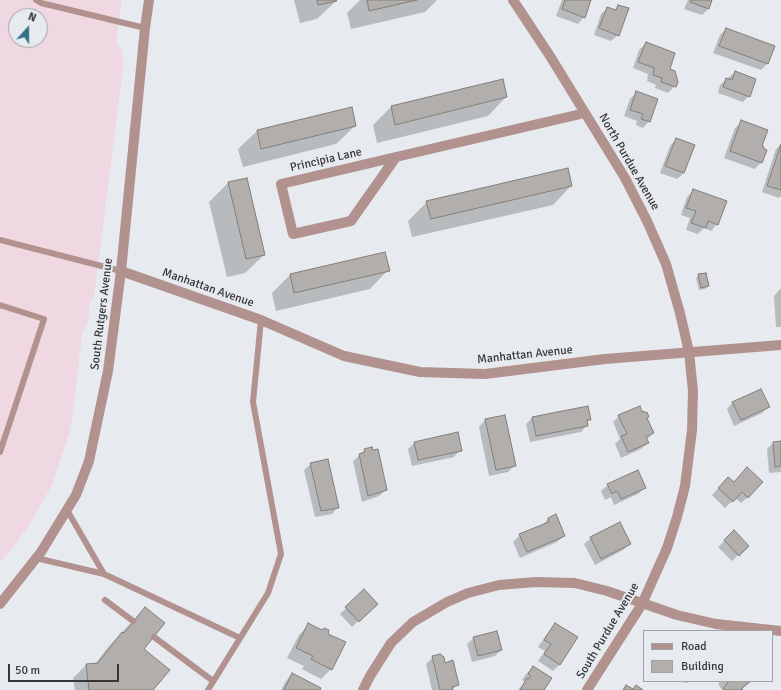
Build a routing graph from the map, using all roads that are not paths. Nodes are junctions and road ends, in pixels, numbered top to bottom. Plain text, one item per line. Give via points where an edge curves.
1 (36, 0) edge
2 (150, 0) edge
3 (513, 0) edge
4 (145, 28) junction
5 (585, 113) junction
6 (396, 157) junction
7 (0, 240) edge
8 (121, 271) junction
9 (0, 305) edge
10 (261, 320) junction
11 (781, 345) edge
12 (689, 352) junction
13 (0, 452) edge
14 (67, 510) junction
15 (36, 558) junction
16 (104, 574) junction
17 (105, 600) dead end
18 (0, 604) edge
19 (642, 604) junction
20 (133, 621) dead end
21 (772, 630) edge
22 (154, 637) dead end
23 (240, 638) junction
24 (214, 682) junction
25 (208, 690) edge
26 (363, 690) edge
27 (588, 690) edge

1 - 4 lane
2 - 4 street, South Rutgers Avenue
3 - 5 street, North Purdue Avenue
4 - 8 street, South Rutgers Avenue
5 - 6 street, Principia Lane
5 - 12 street, North Purdue Avenue via 625,178 663,257
6 - 6 street, Principia Lane via 281,184 293,234 351,221
7 - 8 lane
8 - 10 street, Manhattan Avenue
8 - 14 street, South Rutgers Avenue via 108,371 89,461 76,495
9 - 13 lane via 44,319
10 - 12 street, Manhattan Avenue via 344,356 420,372 485,374 605,359
10 - 23 lane via 253,402 281,554 268,594
11 - 12 street, Manhattan Avenue
12 - 19 street, South Purdue Avenue via 693,391 692,430 685,486 667,548
14 - 15 street, South Rutgers Avenue
14 - 16 lane
15 - 16 lane
15 - 18 street, South Rutgers Avenue
16 - 23 lane
17 - 20 lane
19 - 21 street via 716,624
19 - 26 street via 607,590 575,583 536,582 499,585 468,593 428,612 400,634 380,658
19 - 27 street, South Purdue Avenue
22 - 24 lane
23 - 24 lane
24 - 25 lane

